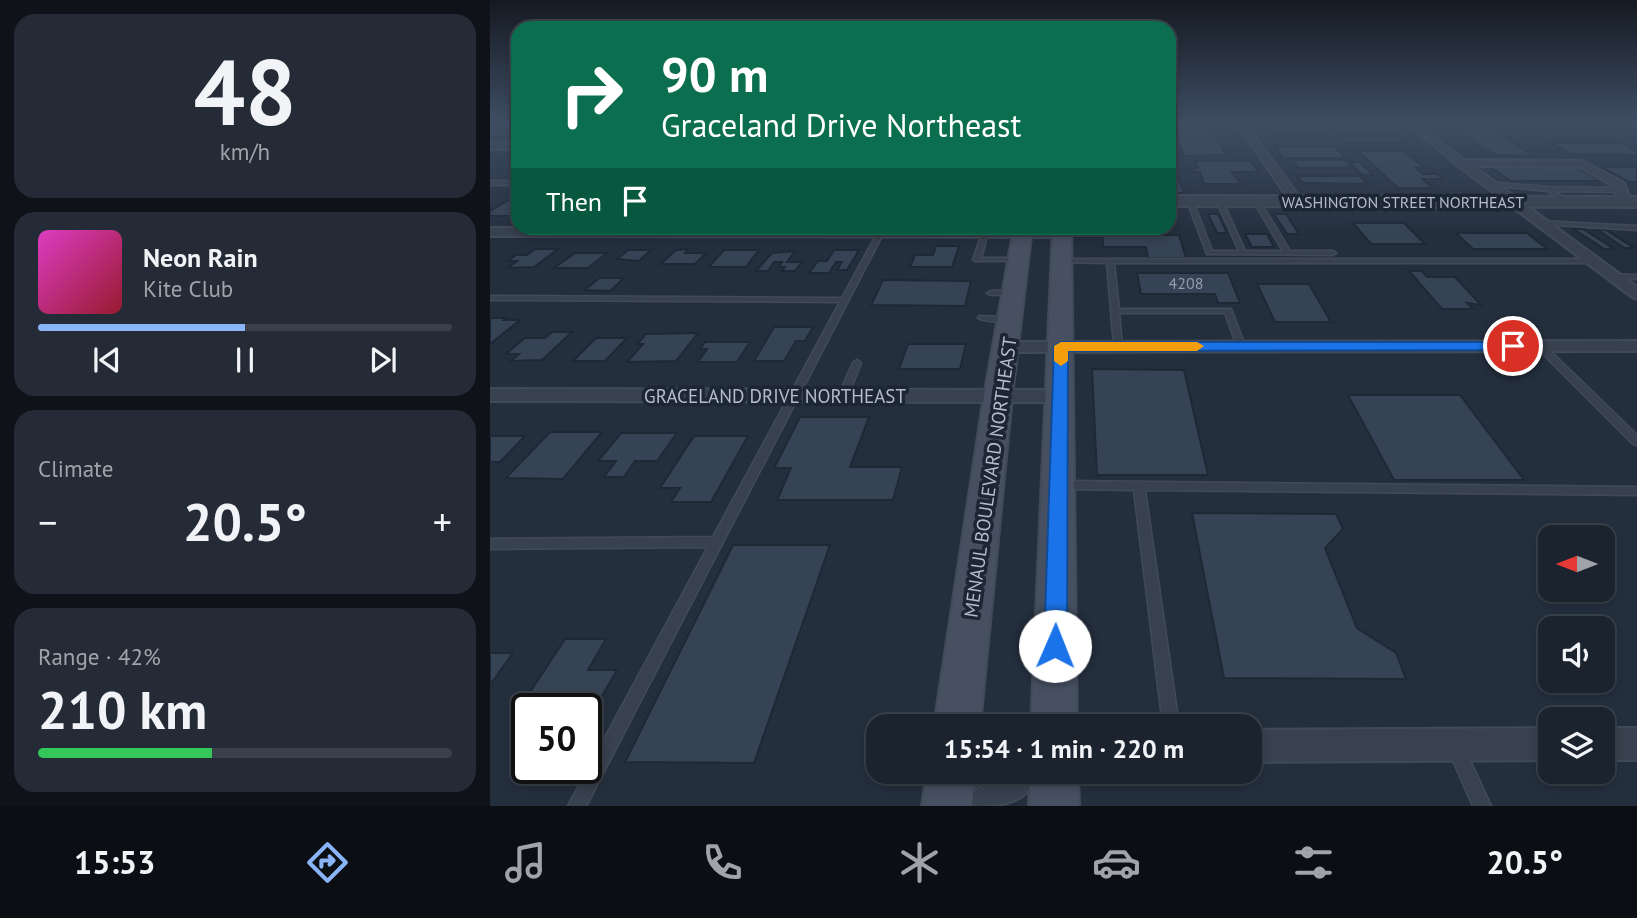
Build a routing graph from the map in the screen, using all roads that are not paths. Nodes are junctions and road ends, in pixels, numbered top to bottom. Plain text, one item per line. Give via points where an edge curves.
1 (1267, 160) edge
2 (1457, 160) edge
3 (1461, 163) junction
4 (490, 183) edge
5 (511, 183) edge
6 (1488, 184) junction
7 (1548, 189) junction
8 (1629, 198) edge
9 (1176, 201) edge
10 (1190, 201) junction
11 (1220, 202) junction
12 (1257, 202) junction
13 (1297, 202) junction
14 (1513, 202) junction
15 (1567, 202) junction
16 (1541, 223) junction
17 (1637, 228) edge
18 (511, 231) edge
19 (490, 232) edge
20 (511, 235) edge
21 (879, 235) edge
22 (984, 235) edge
23 (995, 235) edge
24 (1021, 240) edge
25 (1062, 241) edge
26 (490, 249) edge
27 (1243, 253) junction
28 (1288, 253) junction
29 (1311, 253) junction
30 (1333, 253) dead end
31 (1211, 257) junction
32 (1110, 261) junction
33 (1317, 261) junction
34 (1592, 261) junction
35 (1613, 276) junction
36 (1637, 277) edge
37 (1637, 294) edge
38 (490, 298) edge
39 (845, 299) junction
40 (1115, 311) junction
41 (1001, 314) junction
42 (1061, 346) junction
43 (1118, 346) junction
44 (1241, 346) junction
45 (1540, 346) junction
46 (1637, 346) edge
47 (857, 363) dead end
48 (490, 395) edge
49 (794, 396) junction
50 (843, 396) junction
51 (998, 396) junction
52 (1060, 396) junction
53 (1637, 441) edge
54 (1058, 485) junction
55 (1139, 486) junction
56 (1637, 491) edge
57 (716, 542) junction
58 (490, 544) edge
59 (958, 714) edge
60 (1054, 714) edge
61 (1169, 714) edge
62 (1538, 744) edge
63 (1615, 744) edge
64 (1637, 744) edge
65 (1454, 745) junction
66 (1262, 746) edge
67 (950, 784) edge
68 (1010, 784) edge
69 (1054, 784) edge
70 (577, 806) edge
71 (947, 806) edge
72 (983, 806) edge
73 (1054, 806) edge
74 (1482, 806) edge

1 - 13 street
2 - 3 street
3 - 6 street
3 - 8 street via 1582,164 1616,183
4 - 5 lane
6 - 7 lane
6 - 14 street
7 - 8 lane
7 - 15 lane
8 - 15 street, WASHINGTON STREET NORTHEAST
9 - 10 street, WASHINGTON STREET NORTHEAST
10 - 11 street, WASHINGTON STREET NORTHEAST
10 - 31 lane
11 - 12 street, WASHINGTON STREET NORTHEAST
11 - 27 lane
12 - 13 street, WASHINGTON STREET NORTHEAST
12 - 28 lane
13 - 14 street, WASHINGTON STREET NORTHEAST
14 - 15 street, WASHINGTON STREET NORTHEAST
14 - 16 street
16 - 17 lane
16 - 34 street
18 - 19 street
20 - 26 street
21 - 39 lane
22 - 24 lane via 978,260
23 - 24 street
24 - 25 street
24 - 41 main road, MENAUL BOULEVARD NORTHEAST
25 - 32 lane
25 - 42 main road
27 - 28 lane
27 - 31 lane
28 - 29 lane
29 - 30 lane
29 - 33 lane
31 - 32 lane
31 - 33 lane
32 - 40 lane
33 - 34 lane
34 - 35 street
35 - 36 lane
35 - 37 street
38 - 39 lane
39 - 49 lane
40 - 43 lane
40 - 44 lane via 1228,311
41 - 42 street
41 - 51 main road, MENAUL BOULEVARD NORTHEAST
42 - 43 street
42 - 52 main road
43 - 44 street
44 - 45 street
45 - 46 street
45 - 53 lane
47 - 50 lane
48 - 49 street, GRACELAND DRIVE NORTHEAST
49 - 50 street, GRACELAND DRIVE NORTHEAST
49 - 57 lane
50 - 51 street, GRACELAND DRIVE NORTHEAST
51 - 52 street, GRACELAND DRIVE NORTHEAST
51 - 59 main road, MENAUL BOULEVARD NORTHEAST
52 - 54 main road
54 - 55 lane
54 - 60 main road
55 - 56 lane
55 - 61 lane
57 - 58 lane
57 - 70 lane
62 - 65 street
63 - 64 street
65 - 66 street
65 - 74 lane
67 - 71 main road
68 - 72 street
69 - 73 main road

